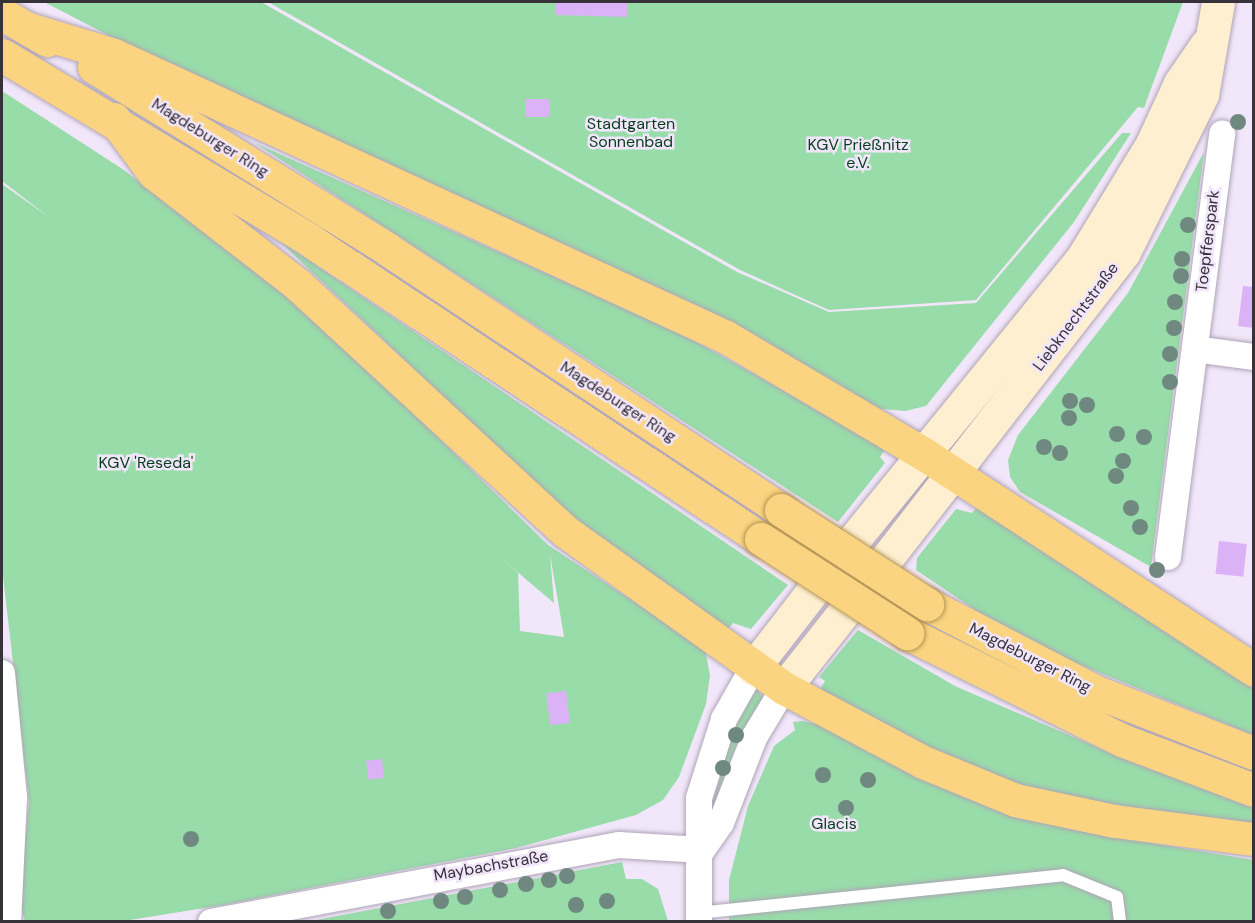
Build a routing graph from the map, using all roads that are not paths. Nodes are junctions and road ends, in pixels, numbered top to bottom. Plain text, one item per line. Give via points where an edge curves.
1 (1218, 2) edge
2 (15, 22) edge
3 (1208, 44) junction
4 (2, 55) edge
5 (114, 119) junction
6 (1222, 133) dead end
7 (1195, 350) junction
8 (1254, 357) edge
9 (924, 454) junction
10 (955, 475) junction
11 (855, 538) dead end
12 (1168, 557) dead end
13 (886, 559) dead end
14 (812, 592) dead end
15 (844, 612) dead end
16 (753, 668) junction
17 (1254, 670) edge
18 (2, 673) edge
19 (784, 688) junction
20 (1254, 753) edge
21 (1254, 790) edge
22 (1254, 839) edge
23 (702, 850) junction
24 (698, 917) edge
25 (8, 921) edge
26 (211, 921) edge
27 (1120, 921) edge

1 - 3 main road, Liebknechtstraße
2 - 9 highway via 114,55 657,301
2 - 20 highway, Magdeburger Ring, bridge via 387,249 927,604 1099,693
3 - 9 main road, Liebknechtstraße via 1180,82 1152,144 1083,257
3 - 10 main road, Liebknechtstraße via 1202,94 1124,252
4 - 5 highway, Magdeburger Ring
5 - 16 highway via 154,173 296,283 566,532
5 - 21 highway, Magdeburger Ring, bridge via 311,241 907,633 1124,741
6 - 7 street, Toepfferspark
7 - 8 street
7 - 12 street, Toepfferspark
9 - 10 highway
9 - 11 main road, Liebknechtstraße
10 - 13 main road, Liebknechtstraße
10 - 17 highway
14 - 16 main road
15 - 19 main road
16 - 19 highway
16 - 23 street via 724,719 705,773 695,819
18 - 25 street via 14,797
19 - 22 highway via 997,794 1074,814
19 - 23 street via 752,744 721,823
23 - 24 street
23 - 26 street, Maybachstraße via 619,845
24 - 27 lane via 1063,875 1117,897

